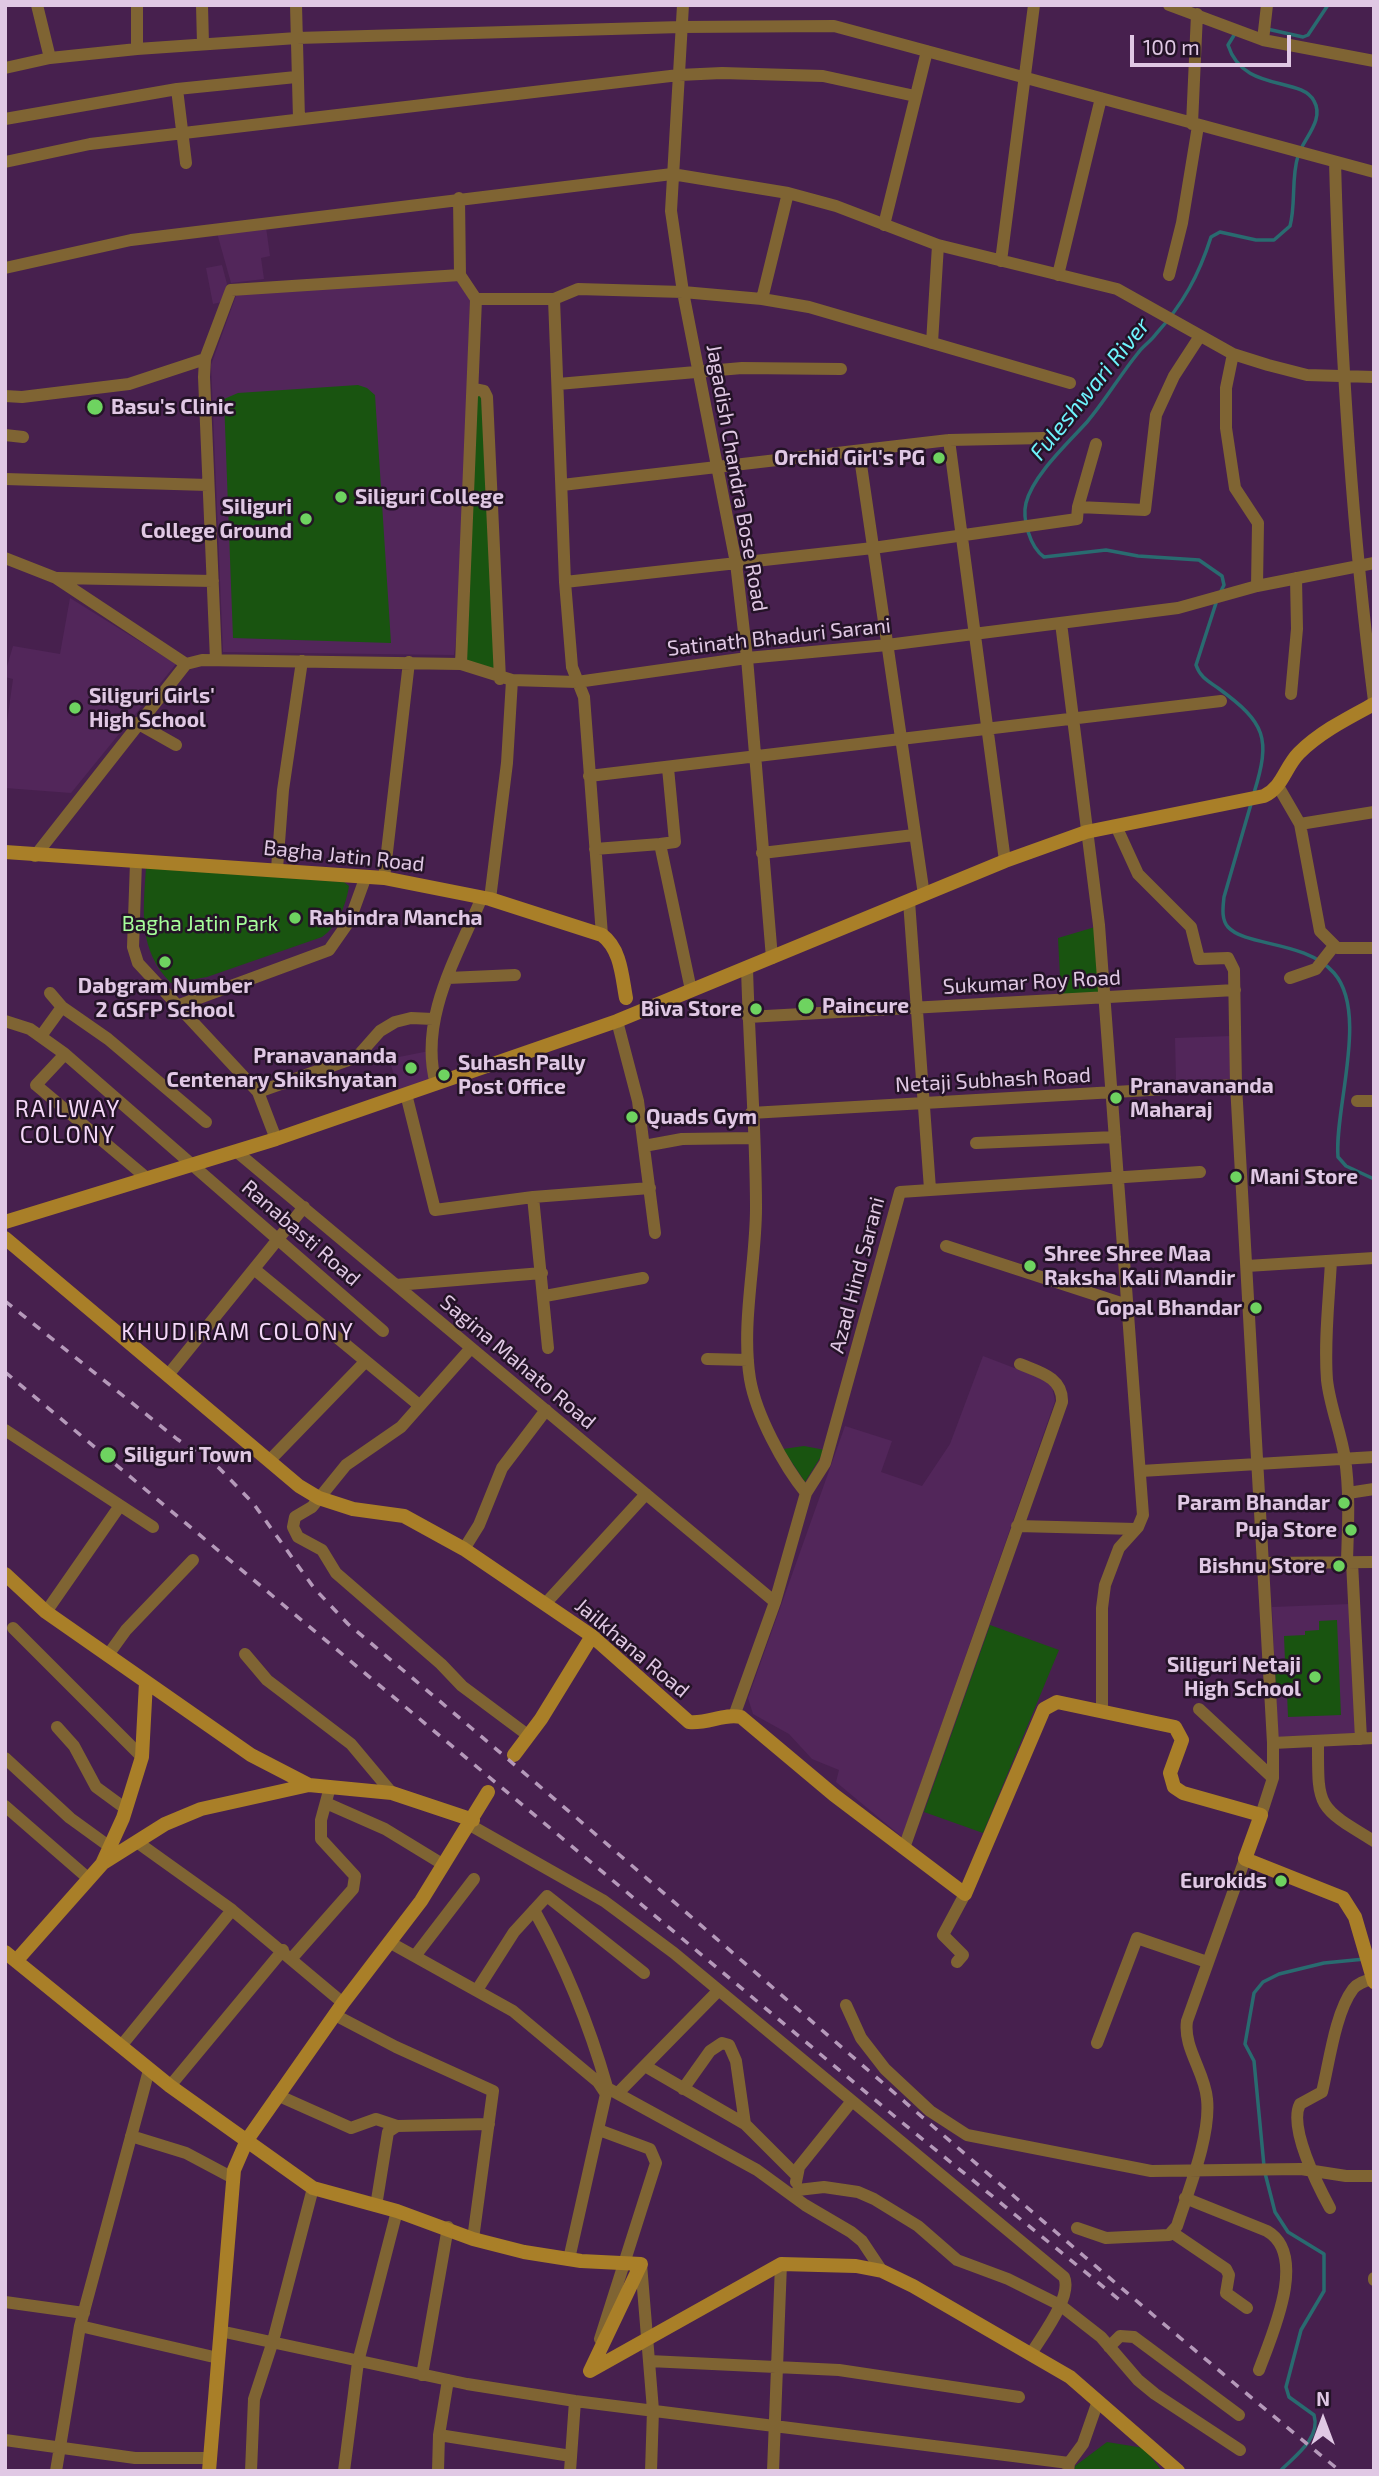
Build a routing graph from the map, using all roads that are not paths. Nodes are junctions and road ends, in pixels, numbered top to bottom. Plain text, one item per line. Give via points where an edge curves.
1 (37, 5) edge
2 (137, 5) edge
3 (202, 5) edge
4 (296, 5) edge
5 (683, 5) edge
6 (1034, 5) edge
7 (1169, 5) edge
8 (1267, 5) edge
9 (1198, 14) junction
10 (681, 27) junction
11 (1261, 32) junction
12 (297, 38) junction
13 (203, 44) junction
14 (137, 49) junction
15 (927, 51) junction
16 (50, 58) junction
17 (1374, 61) edge
18 (5, 68) edge
19 (679, 75) junction
20 (1023, 76) junction
21 (296, 77) junction
22 (177, 89) junction
23 (915, 96) junction
24 (1101, 98) junction
25 (5, 119) edge
26 (299, 119) junction
27 (1195, 125) junction
28 (182, 134) junction
29 (5, 162) edge
30 (1335, 162) junction
31 (186, 163) dead end
32 (1374, 172) edge
33 (672, 174) junction
34 (788, 193) junction
35 (458, 198) junction
36 (884, 225) junction
37 (938, 245) junction
38 (1000, 261) junction
39 (5, 268) edge
40 (460, 275) junction
41 (1058, 275) junction
42 (1169, 275) dead end
43 (683, 292) junction
44 (476, 299) junction
45 (554, 299) junction
46 (762, 299) junction
47 (1200, 336) junction
48 (932, 343) junction
49 (1233, 354) junction
50 (205, 359) junction
51 (841, 369) dead end
52 (699, 371) junction
53 (1374, 377) edge
54 (1343, 379) junction
55 (1070, 383) dead end
56 (558, 384) junction
57 (474, 389) junction
58 (5, 396) edge
59 (5, 435) edge
60 (23, 437) dead end
61 (1044, 438) dead end
62 (949, 440) junction
63 (1096, 444) dead end
64 (859, 451) junction
65 (717, 467) junction
66 (5, 479) edge
67 (208, 485) junction
68 (562, 485) junction
69 (1078, 507) junction
70 (961, 537) junction
71 (873, 548) junction
72 (5, 558) edge
73 (736, 563) junction
74 (1374, 563) edge
75 (1357, 566) junction
76 (56, 578) junction
77 (1296, 578) junction
78 (213, 581) junction
79 (565, 582) junction
80 (1257, 586) junction
81 (1060, 624) junction
82 (975, 634) junction
83 (887, 645) junction
84 (747, 658) junction
85 (216, 660) junction
86 (302, 661) junction
87 (409, 662) junction
88 (186, 664) junction
89 (461, 664) junction
90 (506, 680) junction
91 (578, 682) junction
92 (1291, 694) dead end
93 (1221, 701) dead end
94 (1374, 703) edge
95 (1072, 721) junction
96 (137, 723) junction
97 (987, 731) junction
98 (901, 741) junction
99 (176, 745) dead end
100 (755, 758) junction
101 (668, 768) junction
102 (589, 776) junction
103 (1278, 786) junction
104 (1374, 812) edge
105 (1300, 824) junction
106 (1116, 826) junction
107 (1086, 832) junction
108 (914, 835) junction
109 (660, 844) junction
110 (595, 849) junction
111 (5, 852) edge
112 (762, 853) junction
113 (35, 856) junction
114 (1005, 861) junction
115 (136, 862) junction
116 (277, 869) junction
117 (366, 876) junction
118 (384, 878) junction
119 (924, 895) junction
120 (486, 898) junction
121 (909, 901) junction
122 (602, 935) junction
123 (1374, 948) edge
124 (1331, 950) junction
125 (772, 958) junction
126 (747, 967) junction
127 (515, 975) dead end
128 (448, 978) junction
129 (1290, 978) dead end
130 (691, 990) junction
131 (1235, 990) junction
132 (50, 993) dead end
133 (626, 998) junction
134 (1105, 998) junction
135 (177, 1006) junction
136 (62, 1007) junction
137 (649, 1007) junction
138 (917, 1007) junction
139 (748, 1017) junction
140 (433, 1019) junction
141 (5, 1021) edge
142 (617, 1021) junction
143 (41, 1036) junction
144 (65, 1054) junction
145 (436, 1084) junction
146 (1236, 1085) junction
147 (258, 1092) junction
148 (1112, 1092) junction
149 (407, 1094) junction
150 (1357, 1101) dead end
151 (1374, 1101) edge
152 (924, 1103) junction
153 (751, 1113) junction
154 (206, 1122) dead end
155 (1115, 1137) junction
156 (754, 1138) junction
157 (276, 1139) junction
158 (976, 1143) dead end
159 (644, 1146) junction
160 (237, 1152) junction
161 (195, 1165) junction
162 (1200, 1172) dead end
163 (1119, 1177) junction
164 (148, 1179) junction
165 (650, 1188) junction
166 (930, 1189) junction
167 (533, 1198) junction
168 (304, 1208) junction
169 (5, 1222) edge
170 (655, 1233) dead end
171 (5, 1238) edge
172 (279, 1238) junction
173 (946, 1246) dead end
174 (1374, 1258) edge
175 (1331, 1261) junction
176 (1247, 1266) junction
177 (254, 1269) junction
178 (542, 1273) junction
179 (643, 1278) dead end
180 (396, 1285) junction
181 (545, 1296) junction
182 (1128, 1305) junction
183 (383, 1331) dead end
184 (471, 1348) junction
185 (548, 1348) dead end
186 (706, 1359) dead end
187 (748, 1360) junction
188 (364, 1363) junction
189 (1020, 1364) dead end
190 (168, 1375) junction
191 (419, 1405) junction
192 (546, 1410) junction
193 (5, 1430) edge
194 (1374, 1457) edge
195 (1345, 1460) junction
196 (269, 1461) junction
197 (1257, 1465) junction
198 (1141, 1471) junction
199 (1374, 1489) edge
200 (806, 1493) junction
201 (1348, 1493) junction
202 (646, 1494) junction
203 (319, 1498) junction
204 (120, 1507) junction
205 (1017, 1526) junction
206 (153, 1527) dead end
207 (1136, 1529) junction
208 (464, 1549) junction
209 (193, 1560) dead end
210 (1350, 1561) junction
211 (1374, 1562) edge
212 (1264, 1563) junction
213 (5, 1574) edge
214 (775, 1602) junction
215 (545, 1604) junction
216 (46, 1612) junction
217 (13, 1628) dead end
218 (592, 1636) junction
219 (245, 1654) dead end
220 (108, 1655) junction
221 (146, 1682) junction
222 (1199, 1709) dead end
223 (1102, 1711) junction
224 (734, 1716) junction
225 (57, 1727) dead end
226 (529, 1736) junction
227 (1367, 1739) edge
228 (1318, 1741) junction
229 (1273, 1743) junction
230 (514, 1755) dead end
231 (142, 1757) junction
232 (5, 1758) edge
233 (1273, 1778) junction
234 (309, 1785) junction
235 (330, 1787) junction
236 (488, 1792) dead end
237 (392, 1793) junction
238 (326, 1803) junction
239 (5, 1806) edge
240 (126, 1809) junction
241 (1261, 1815) junction
242 (471, 1822) junction
243 (1374, 1841) edge
244 (137, 1842) junction
245 (110, 1847) junction
246 (905, 1849) junction
247 (1245, 1859) junction
248 (102, 1864) junction
249 (444, 1865) junction
250 (89, 1879) junction
251 (474, 1879) dead end
252 (965, 1894) junction
253 (232, 1910) junction
254 (534, 1910) junction
255 (389, 1942) junction
256 (8, 1954) edge
257 (287, 1954) junction
258 (415, 1956) junction
259 (957, 1962) dead end
260 (1208, 1962) junction
261 (644, 1973) dead end
262 (1372, 1978) edge
263 (477, 1990) junction
264 (717, 1992) junction
265 (846, 2004) dead end
266 (339, 2009) junction
267 (1097, 2043) dead end
268 (121, 2046) junction
269 (645, 2066) junction
270 (149, 2070) junction
271 (170, 2086) junction
272 (608, 2088) junction
273 (683, 2089) junction
274 (277, 2095) junction
275 (852, 2101) junction
276 (489, 2124) junction
277 (745, 2124) junction
278 (397, 2126) junction
279 (599, 2130) junction
280 (131, 2136) junction
281 (247, 2140) junction
282 (1314, 2171) junction
283 (1193, 2172) junction
284 (796, 2175) junction
285 (1374, 2176) edge
286 (233, 2178) junction
287 (313, 2188) junction
288 (798, 2190) junction
289 (1185, 2199) junction
290 (805, 2205) junction
291 (376, 2206) junction
292 (1330, 2208) dead end
293 (397, 2211) junction
294 (448, 2227) junction
295 (1077, 2228) dead end
296 (1173, 2233) junction
297 (473, 2239) junction
298 (569, 2259) junction
299 (641, 2264) junction
300 (780, 2264) junction
301 (882, 2271) junction
302 (5, 2302) edge
303 (1060, 2305) junction
304 (1247, 2308) dead end
305 (82, 2320) junction
306 (220, 2331) junction
307 (273, 2341) junction
308 (1109, 2347) junction
309 (1031, 2354) junction
310 (218, 2358) junction
311 (649, 2361) junction
312 (358, 2362) junction
313 (778, 2365) junction
314 (1259, 2370) dead end
315 (590, 2371) junction
316 (422, 2375) junction
317 (448, 2380) junction
318 (1019, 2398) dead end
319 (575, 2401) junction
320 (1098, 2401) junction
321 (653, 2410) junction
322 (1239, 2415) dead end
323 (776, 2426) junction
324 (439, 2435) junction
325 (5, 2440) edge
326 (57, 2449) junction
327 (1240, 2450) dead end
328 (571, 2456) junction
329 (210, 2464) edge
330 (1068, 2467) edge
331 (55, 2471) edge
332 (251, 2471) edge
333 (344, 2471) edge
334 (438, 2471) edge
335 (570, 2471) edge
336 (651, 2471) edge
337 (773, 2471) edge
338 (1178, 2471) edge

1 - 16 street
2 - 14 street
3 - 13 street
4 - 12 street
5 - 10 street, Jagadish Chandra Bose Road
6 - 20 street
7 - 9 street
8 - 11 street
9 - 11 street
9 - 27 street
10 - 12 street
10 - 15 street via 834,26
10 - 19 street, Jagadish Chandra Bose Road
11 - 17 street
12 - 13 street
12 - 21 street
13 - 14 street
14 - 16 street
15 - 20 street
15 - 23 street
16 - 18 street
19 - 23 street via 823,76
19 - 26 street
19 - 33 street, Jagadish Chandra Bose Road
20 - 24 street
20 - 38 street
21 - 22 street
21 - 26 street
22 - 25 street
22 - 28 street
23 - 36 street
24 - 27 street
24 - 41 street
26 - 28 street
27 - 30 street
27 - 42 street via 1182,223
28 - 29 street via 90,144
28 - 31 street
30 - 32 street
30 - 54 street
33 - 34 street
33 - 35 street
33 - 43 street, Jagadish Chandra Bose Road via 671,211
34 - 36 street
34 - 46 street
35 - 39 street via 131,240
35 - 40 street
36 - 37 street
37 - 38 street
37 - 48 street
38 - 41 street
40 - 44 street
40 - 50 street via 231,290
41 - 47 street via 1117,289
43 - 45 street via 578,289
43 - 46 street
43 - 52 street, Jagadish Chandra Bose Road
44 - 45 street
44 - 57 street
45 - 56 street
46 - 48 street via 809,307
47 - 49 street
47 - 69 street via 1156,415 1145,510
48 - 55 street
49 - 54 street via 1307,375
49 - 80 street via 1226,388 1226,428 1235,488 1258,523
50 - 58 street via 129,384
50 - 67 street
51 - 52 street
52 - 56 street
52 - 65 street, Jagadish Chandra Bose Road
53 - 54 street
54 - 75 street
56 - 68 street
57 - 89 street
57 - 90 street via 484,391 487,397
59 - 60 street
61 - 62 street
62 - 64 street
62 - 70 street
63 - 69 street
64 - 65 street
64 - 71 street
65 - 68 street
65 - 73 street, Jagadish Chandra Bose Road
66 - 67 street
67 - 78 street
68 - 79 street
69 - 70 street via 1077,519
70 - 71 street
70 - 82 street
71 - 73 street
71 - 83 street
72 - 76 street
73 - 79 street
73 - 84 street, Jagadish Chandra Bose Road
74 - 75 street, Satinath Bhaduri Sarani
75 - 77 street, Satinath Bhaduri Sarani
75 - 94 street
76 - 78 street
76 - 88 street
77 - 80 street, Satinath Bhaduri Sarani
77 - 92 street
78 - 85 street
79 - 91 street via 572,667
80 - 81 street, Satinath Bhaduri Sarani via 1210,602
81 - 82 street, Satinath Bhaduri Sarani
81 - 95 street
82 - 83 street, Satinath Bhaduri Sarani
82 - 97 street
83 - 84 street, Satinath Bhaduri Sarani
83 - 98 street
84 - 91 street, Satinath Bhaduri Sarani
84 - 100 street, Jagadish Chandra Bose Road
85 - 86 street, Satinath Bhaduri Sarani
85 - 88 street, Satinath Bhaduri Sarani
86 - 87 street, Satinath Bhaduri Sarani
86 - 116 street
87 - 89 street, Satinath Bhaduri Sarani
87 - 118 street
88 - 96 street
89 - 90 street, Satinath Bhaduri Sarani
90 - 91 street, Satinath Bhaduri Sarani
90 - 120 street via 507,763
91 - 102 street via 584,697
93 - 95 street
94 - 103 street via 1307,745
95 - 97 street
95 - 107 street
96 - 99 street
96 - 113 street
97 - 98 street
97 - 114 street
98 - 100 street
98 - 108 street
100 - 101 street
100 - 112 street, Jagadish Chandra Bose Road
101 - 102 street
101 - 109 street via 675,842
102 - 110 street
103 - 105 street
103 - 106 street via 1264,796
104 - 105 street
105 - 124 street via 1320,931
106 - 107 street
106 - 131 street via 1138,874 1191,927 1199,959 1233,962
107 - 114 street
107 - 134 street
108 - 112 street
108 - 119 street
109 - 110 street
109 - 130 street
110 - 122 street
111 - 113 street, Bagha Jatin Road
112 - 125 street, Jagadish Chandra Bose Road
113 - 115 street, Bagha Jatin Road
114 - 119 street
115 - 116 street, Bagha Jatin Road
115 - 135 street via 135,956
116 - 117 street, Bagha Jatin Road
117 - 118 street, Bagha Jatin Road
117 - 135 street via 350,920 329,950
118 - 120 street, Bagha Jatin Road
119 - 121 street
120 - 122 street, Bagha Jatin Road
120 - 128 street
121 - 125 street
121 - 138 street
122 - 133 street via 618,960
123 - 124 street
124 - 129 street via 1319,965
125 - 126 street
126 - 130 street
126 - 139 street
127 - 128 street
128 - 140 street
130 - 137 street
131 - 134 street, Sukumar Roy Road
131 - 146 street
132 - 136 street
133 - 137 street
133 - 142 street
134 - 138 street, Sukumar Roy Road
134 - 148 street
135 - 147 street
136 - 143 street
136 - 154 street via 108,1039
137 - 142 street
138 - 139 street, Sukumar Roy Road
138 - 152 street
139 - 153 street
140 - 145 street
140 - 147 street via 395,1022 380,1031 357,1057
141 - 143 street, Ranabasti Road
142 - 145 street
142 - 159 street via 638,1101
143 - 144 street, Ranabasti Road
144 - 161 street, Ranabasti Road
144 - 164 street via 36,1085
145 - 149 street
146 - 148 street, Netaji Subhash Road
146 - 176 street
147 - 157 street
148 - 152 street, Netaji Subhash Road
148 - 155 street
149 - 157 street
149 - 167 street via 435,1210
150 - 151 street
152 - 153 street, Netaji Subhash Road
152 - 166 street
153 - 156 street
155 - 158 street
155 - 163 street
156 - 159 street via 682,1139
156 - 187 street via 756,1210
157 - 160 street
159 - 165 street
160 - 161 street
160 - 168 street, Sagina Mahato Road
161 - 164 street
161 - 172 street, Ranabasti Road
162 - 163 street, Azad Hind Sarani
163 - 166 street, Azad Hind Sarani
163 - 182 street
164 - 169 street
165 - 167 street
165 - 170 street
166 - 200 street, Azad Hind Sarani via 904,1190 897,1195 836,1426 825,1462
167 - 178 street
168 - 172 street
168 - 180 street, Sagina Mahato Road
171 - 190 street, Jailkhana Road
172 - 177 street
172 - 183 street, Ranabasti Road
173 - 182 street
174 - 175 street
175 - 176 street
175 - 195 street via 1326,1369
176 - 197 street
177 - 188 street
177 - 190 street
178 - 180 street
178 - 181 street
179 - 181 street
180 - 184 street, Sagina Mahato Road
181 - 185 street
182 - 198 street
184 - 191 street
184 - 192 street, Sagina Mahato Road
186 - 187 street
187 - 200 street via 762,1412 787,1467
188 - 191 street
188 - 196 street
189 - 205 street via 1054,1379 1062,1396
190 - 196 street, Jailkhana Road
191 - 203 street via 401,1427 346,1465
192 - 202 street, Sagina Mahato Road
192 - 208 street via 502,1468
193 - 204 street
194 - 195 street
195 - 197 street
195 - 201 street
196 - 203 street, Jailkhana Road
197 - 198 street
197 - 212 street
198 - 207 street via 1143,1515
199 - 201 street
200 - 214 street
201 - 210 street
202 - 214 street, Sagina Mahato Road
202 - 215 street
203 - 208 street, Jailkhana Road via 363,1511 404,1516
203 - 226 street via 295,1517 294,1532 322,1550 337,1573 461,1686
204 - 206 street
204 - 216 street
205 - 207 street
205 - 246 street
207 - 223 street via 1119,1548 1105,1585
208 - 215 street, Jailkhana Road
209 - 220 street
210 - 211 street
210 - 212 street
210 - 227 street
212 - 229 street
213 - 216 street
214 - 224 street
215 - 218 street, Jailkhana Road
216 - 220 street
217 - 231 street
218 - 224 street, Jailkhana Road via 689,1722
218 - 226 street
219 - 237 street via 267,1680 351,1744
220 - 221 street
221 - 231 street
221 - 234 street via 251,1755
222 - 233 street
223 - 241 street via 1175,1727 1182,1740 1170,1773 1174,1787
223 - 252 street via 1057,1702 1044,1709
224 - 246 street via 747,1721
225 - 240 street via 74,1746 88,1778
226 - 230 street
227 - 228 street
228 - 229 street
228 - 243 street via 1318,1790 1325,1810
229 - 233 street
231 - 240 street
232 - 245 street via 70,1818
233 - 241 street
234 - 235 street
234 - 244 street via 201,1809
235 - 237 street
235 - 238 street
236 - 242 street
237 - 242 street
238 - 249 street via 385,1829
238 - 257 street via 321,1839 355,1876 353,1889
239 - 250 street
240 - 245 street
241 - 247 street
242 - 249 street
242 - 264 street via 604,1901
244 - 248 street
244 - 253 street
245 - 248 street
246 - 252 street
247 - 260 street
247 - 262 street via 1343,1898 1350,1905
248 - 250 street
249 - 255 street
250 - 256 street
251 - 258 street
252 - 259 street via 943,1935 963,1955
253 - 257 street
253 - 268 street
254 - 261 street via 547,1896
254 - 263 street via 514,1932
254 - 272 street via 583,2008
255 - 258 street
255 - 266 street
256 - 268 street
257 - 266 street
257 - 271 street
258 - 263 street
260 - 267 street via 1137,1938
260 - 283 street via 1186,2027 1207,2098 1207,2119
262 - 282 street via 1357,1985 1349,1996 1322,2092 1297,2109 1304,2149
263 - 272 street via 513,2011
264 - 269 street
264 - 275 street
265 - 283 street via 861,2038 879,2062 959,2132 1121,2166
266 - 274 street
266 - 276 street via 396,2047 491,2089
268 - 270 street
269 - 272 street
269 - 273 street
270 - 271 street
270 - 280 street
271 - 281 street
272 - 279 street
272 - 290 street via 757,2170
273 - 277 street
273 - 277 street via 710,2051 722,2043 729,2045 736,2061
274 - 278 street via 351,2128 376,2119
274 - 281 street
275 - 284 street
275 - 303 street via 1064,2277 1067,2289
276 - 278 street
276 - 297 street
277 - 284 street
278 - 291 street via 388,2132
279 - 298 street
279 - 315 street via 650,2149 656,2164
280 - 286 street via 186,2153
280 - 305 street
281 - 286 street
281 - 287 street
282 - 283 street
282 - 285 street
282 - 292 street
283 - 289 street
284 - 288 street
286 - 306 street
287 - 291 street
287 - 307 street
288 - 290 street
288 - 303 street via 824,2187 866,2195 918,2226 957,2260
289 - 296 street
289 - 314 street via 1267,2231 1285,2252 1282,2304
290 - 301 street via 862,2241
291 - 293 street
293 - 294 street
293 - 312 street
294 - 297 street
294 - 316 street
295 - 296 street via 1106,2238
296 - 304 street via 1226,2269 1226,2293
297 - 298 street
298 - 299 street
299 - 311 street
299 - 315 street
300 - 301 street
300 - 313 street
300 - 315 street
301 - 309 street
302 - 305 street
303 - 308 street
303 - 309 street
305 - 310 street
305 - 326 street
306 - 307 street
306 - 310 street
307 - 312 street
307 - 332 street via 254,2399
308 - 322 street via 1120,2336 1134,2337
308 - 327 street via 1155,2394
309 - 320 street via 1070,2377
310 - 329 street
311 - 313 street
311 - 321 street
312 - 316 street
312 - 333 street
313 - 318 street
313 - 323 street
316 - 317 street
317 - 319 street
317 - 324 street
319 - 321 street
319 - 328 street
320 - 330 street via 1083,2444
320 - 338 street
321 - 323 street
321 - 336 street
323 - 330 street
323 - 337 street
324 - 328 street
324 - 334 street
325 - 326 street
326 - 329 street
326 - 331 street
328 - 335 street

